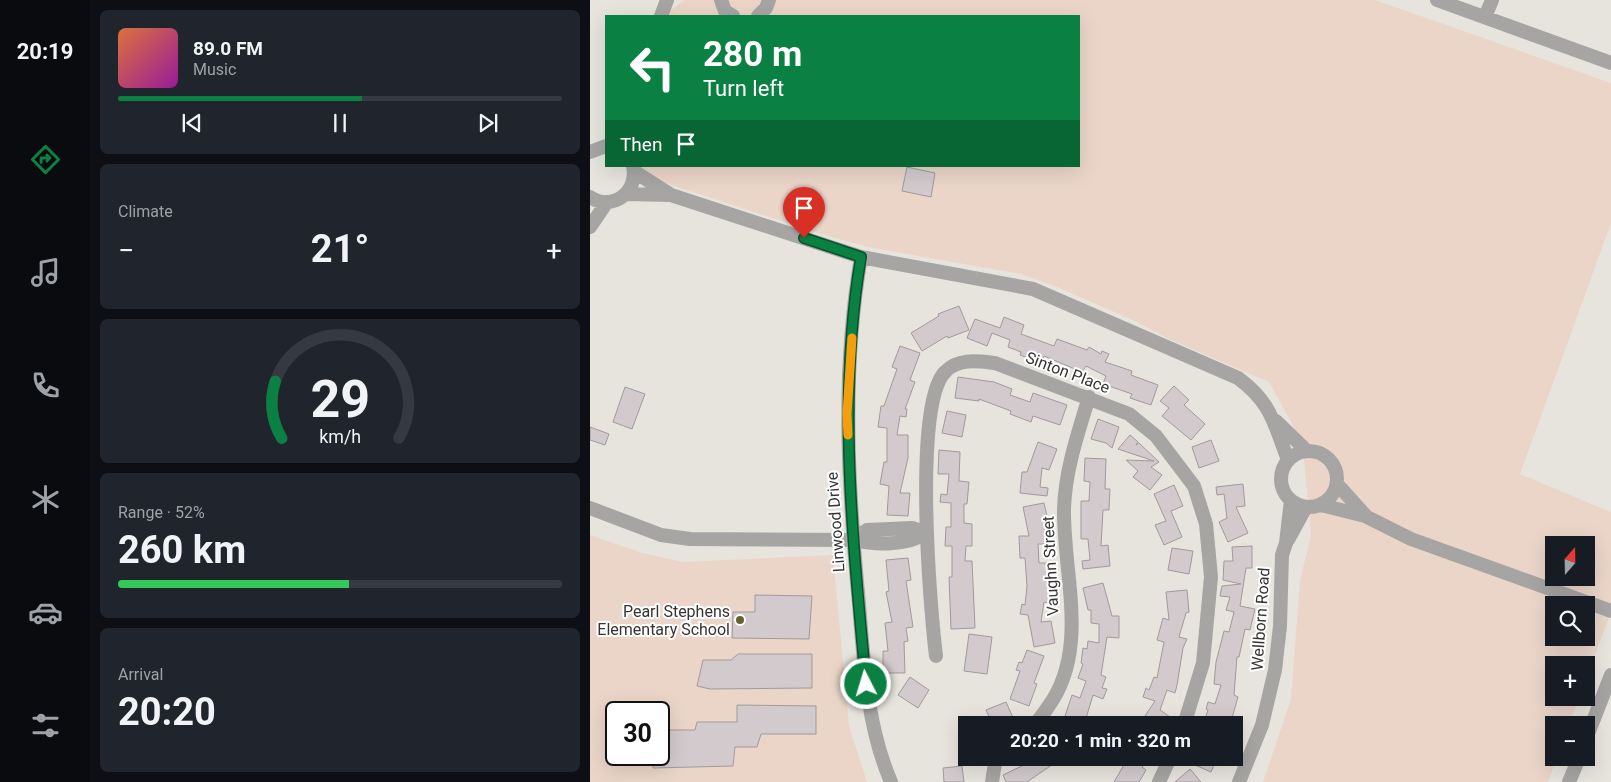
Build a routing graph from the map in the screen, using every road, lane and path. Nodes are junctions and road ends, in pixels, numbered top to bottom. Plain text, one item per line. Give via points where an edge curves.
1 (667, 0) edge
2 (720, 0) edge
3 (769, 0) edge
4 (1437, 0) edge
5 (1492, 0) edge
6 (661, 15) edge
7 (732, 15) edge
8 (759, 15) edge
9 (1485, 18) junction
10 (1611, 63) edge
11 (605, 146) edge
12 (590, 152) edge
13 (634, 169) edge
14 (627, 194) junction
15 (672, 195) junction
16 (590, 197) edge
17 (608, 202) junction
18 (590, 227) edge
19 (861, 257) junction
20 (1089, 398) junction
21 (1275, 420) junction
22 (1308, 451) junction
23 (1288, 460) junction
24 (1337, 484) junction
25 (1291, 500) junction
26 (1321, 505) junction
27 (1306, 507) junction
28 (590, 508) edge
29 (1365, 516) junction
30 (927, 533) junction
31 (853, 540) junction
32 (1286, 542) junction
33 (1611, 611) edge
34 (936, 656) dead end
35 (1611, 675) edge
36 (1041, 716) edge
37 (1187, 716) edge
38 (1595, 716) edge
39 (995, 766) edge
40 (1166, 766) edge
41 (1576, 766) edge
42 (891, 782) edge
43 (992, 782) edge
44 (1158, 782) edge
45 (1239, 782) edge
46 (1569, 782) edge

1 - 6 street
2 - 7 street
3 - 8 street
4 - 9 street
5 - 9 street
9 - 10 street
11 - 12 street
13 - 14 street via 632,187
13 - 15 street
14 - 15 street
14 - 17 street
15 - 19 street
16 - 17 street
17 - 18 street
19 - 21 street via 1033,289 1238,378 1252,388
19 - 31 street, Linwood Drive via 854,297 847,414
20 - 30 street, Sinton Place via 995,363 960,362 945,371 937,382 932,400 926,469
20 - 36 street, Vaughn Street via 1076,440 1064,509 1070,592 1068,661 1058,694
20 - 37 street, Sinton Place via 1130,414 1156,436 1194,486 1206,524 1211,577 1207,624 1203,663
21 - 22 street
21 - 23 street
22 - 23 street
22 - 24 street via 1330,460 1338,476
23 - 25 street via 1281,476 1285,494
24 - 26 street via 1334,493
24 - 29 street
25 - 27 street
25 - 32 street, Wellborn Road
26 - 27 street
26 - 29 street
27 - 32 street
28 - 31 street via 661,535 690,539
29 - 33 street via 1411,539
30 - 31 street via 915,540 870,544
30 - 34 street, Sinton Place
31 - 42 street, Linwood Drive via 866,684 875,737
32 - 45 street, Wellborn Road via 1282,555 1275,670 1262,725
35 - 38 street
39 - 43 street
40 - 44 street
41 - 46 street

